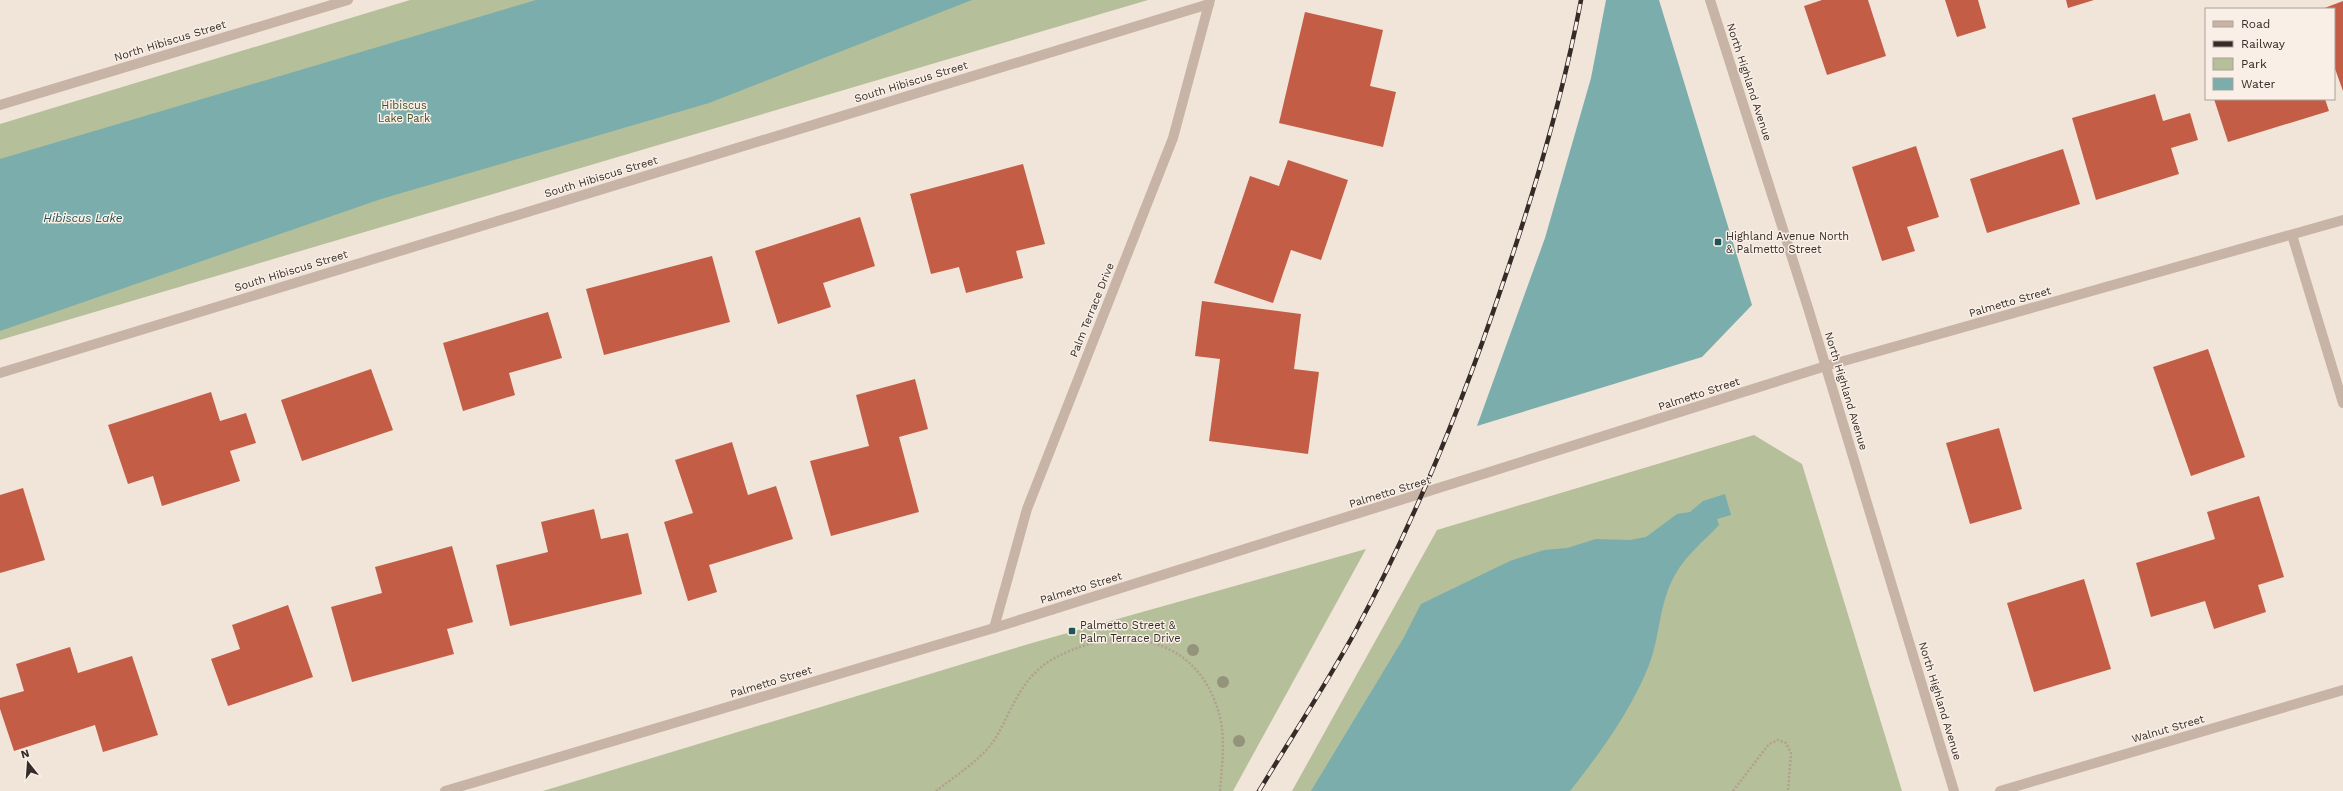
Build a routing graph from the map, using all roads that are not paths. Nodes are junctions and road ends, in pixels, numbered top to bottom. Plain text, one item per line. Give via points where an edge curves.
1 (348, 0) edge
2 (1710, 0) edge
3 (1210, 2) edge
4 (0, 105) edge
5 (2343, 220) edge
6 (2292, 235) junction
7 (1826, 366) junction
8 (0, 373) edge
9 (2343, 403) edge
10 (994, 628) junction
11 (2343, 690) edge
12 (445, 791) edge
13 (1954, 791) edge
14 (2000, 791) edge

1 - 4 street, North Hibiscus Street
2 - 7 street, North Highland Avenue
3 - 8 street, South Hibiscus Street
3 - 10 street, Palm Terrace Drive via 1173,138 1027,509
5 - 6 street, Palmetto Street
6 - 7 street, Palmetto Street
6 - 9 street
7 - 10 street, Palmetto Street
7 - 13 street, North Highland Avenue
10 - 12 street, Palmetto Street
11 - 14 street, Walnut Street

